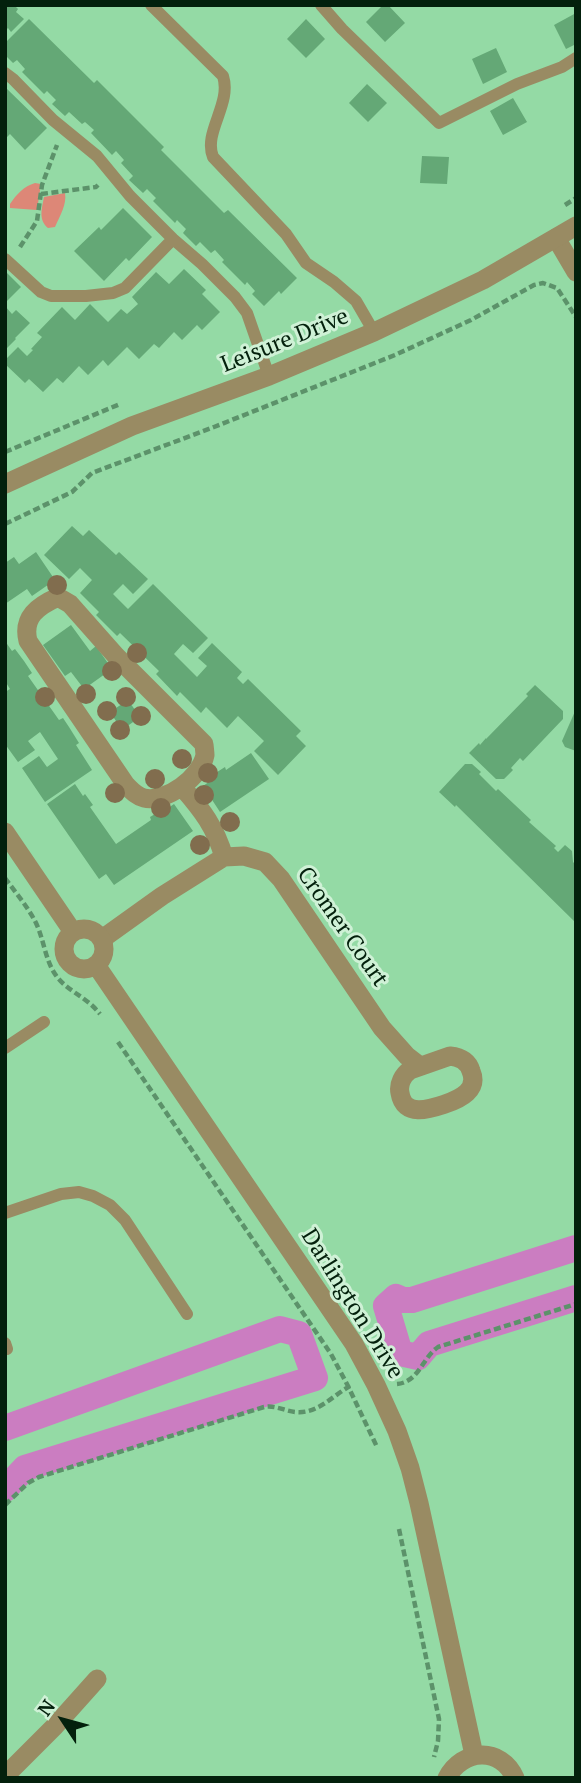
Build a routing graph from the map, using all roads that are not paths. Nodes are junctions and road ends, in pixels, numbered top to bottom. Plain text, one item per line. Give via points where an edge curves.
1 (151, 5) edge
2 (321, 5) edge
3 (576, 58) edge
4 (5, 72) edge
5 (576, 226) edge
6 (556, 238) junction
7 (173, 239) junction
8 (8, 261) edge
9 (576, 272) edge
10 (374, 332) junction
11 (269, 376) junction
12 (5, 484) edge
13 (182, 787) junction
14 (5, 832) edge
15 (225, 857) junction
16 (73, 932) junction
17 (102, 939) junction
18 (96, 965) junction
19 (44, 1021) dead end
20 (5, 1048) edge
21 (420, 1066) dead end
22 (5, 1213) edge
23 (187, 1314) dead end
24 (97, 1679) dead end
25 (474, 1755) junction
26 (439, 1772) edge
27 (5, 1776) edge
28 (515, 1778) edge

1 - 10 lane via 223,76 226,90 212,138 213,157 286,234 306,263 356,301
2 - 3 lane via 439,123
4 - 7 lane via 89,148
5 - 6 street, Leisure Drive
6 - 9 street
6 - 10 street, Leisure Drive via 483,280
7 - 8 lane via 125,288 113,293 51,296
7 - 11 lane via 243,307
10 - 11 street, Leisure Drive
11 - 12 street, Leisure Drive via 132,426
13 - 13 street via 146,799 126,785 28,640 25,630 31,615 47,602 58,597 70,604 204,744 199,768
13 - 15 street via 217,835
14 - 16 street
15 - 17 street
15 - 21 street, Cromer Court via 265,862 281,879 382,1028
16 - 17 street via 92,930
16 - 18 street via 63,948 67,961 85,969
17 - 18 street via 103,956
18 - 25 street, Darlington Drive via 354,1344 376,1385 397,1431 419,1503
19 - 20 lane
22 - 23 lane via 79,1192 110,1205 125,1220
24 - 27 street
25 - 26 street
25 - 28 street via 496,1758

